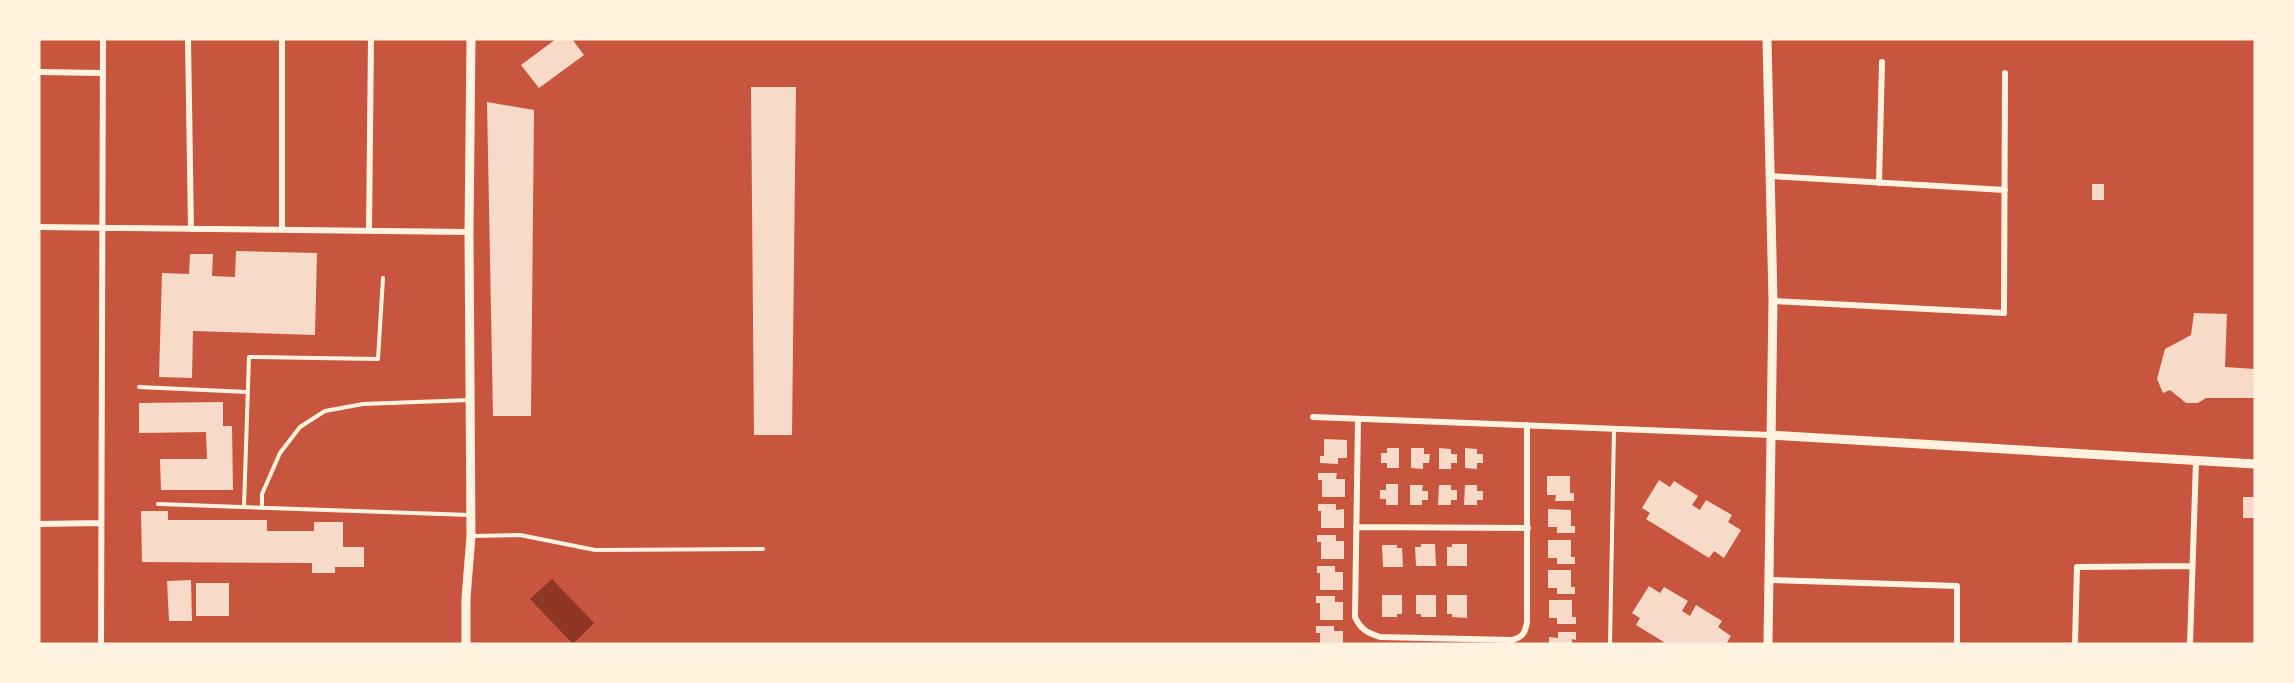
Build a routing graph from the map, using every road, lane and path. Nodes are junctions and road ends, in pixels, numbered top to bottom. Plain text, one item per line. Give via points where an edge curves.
1 (103, 39) edge
2 (188, 39) edge
3 (282, 39) edge
4 (371, 39) edge
5 (471, 39) edge
6 (1767, 39) edge
7 (1882, 62) dead end
8 (39, 72) edge
9 (103, 73) junction
10 (2005, 73) dead end
11 (1770, 176) junction
12 (1879, 183) junction
13 (2005, 190) junction
14 (39, 227) edge
15 (102, 228) junction
16 (191, 229) junction
17 (282, 230) junction
18 (369, 230) junction
19 (468, 232) junction
20 (383, 278) dead end
21 (1773, 301) junction
22 (139, 387) dead end
23 (248, 392) junction
24 (470, 400) junction
25 (1313, 417) dead end
26 (1358, 418) junction
27 (1527, 425) junction
28 (1614, 428) junction
29 (1772, 435) junction
30 (2196, 462) junction
31 (2255, 464) edge
32 (158, 504) dead end
33 (244, 507) junction
34 (262, 508) junction
35 (471, 515) junction
36 (101, 523) junction
37 (39, 524) edge
38 (1356, 527) junction
39 (1528, 528) junction
40 (471, 536) junction
41 (763, 549) dead end
42 (2192, 566) junction
43 (1769, 580) junction
44 (101, 644) edge
45 (466, 644) edge
46 (1610, 644) edge
47 (1768, 644) edge
48 (1956, 644) edge
49 (2074, 644) edge
50 (2190, 644) edge

1 - 9 street
2 - 16 street
3 - 17 street
4 - 18 street
5 - 19 street
6 - 11 street
7 - 12 street
8 - 9 street
9 - 15 street
10 - 13 street
11 - 12 street
11 - 21 street
12 - 13 street
13 - 21 street via 2004,313
14 - 15 street
15 - 16 street
15 - 36 street
16 - 17 street
17 - 18 street
18 - 19 street
19 - 24 street
20 - 23 lane via 378,359 249,357
21 - 29 street
22 - 23 lane
23 - 33 lane
24 - 34 lane via 363,404 325,411 300,427 280,453 262,494
24 - 35 street
25 - 26 street
26 - 27 street
26 - 38 street
27 - 28 street
27 - 39 street
28 - 29 street
28 - 46 lane
29 - 30 street
29 - 43 street
30 - 31 street
30 - 42 street
32 - 33 lane
33 - 34 lane
34 - 35 lane
35 - 40 street
36 - 37 street
36 - 44 street
38 - 39 street
38 - 39 street via 1355,617 1366,632 1380,637 1512,640 1521,638 1527,622
40 - 41 lane via 520,535 595,550
40 - 45 street
42 - 49 street via 2077,567
42 - 50 street
43 - 47 street
43 - 48 street via 1957,586

